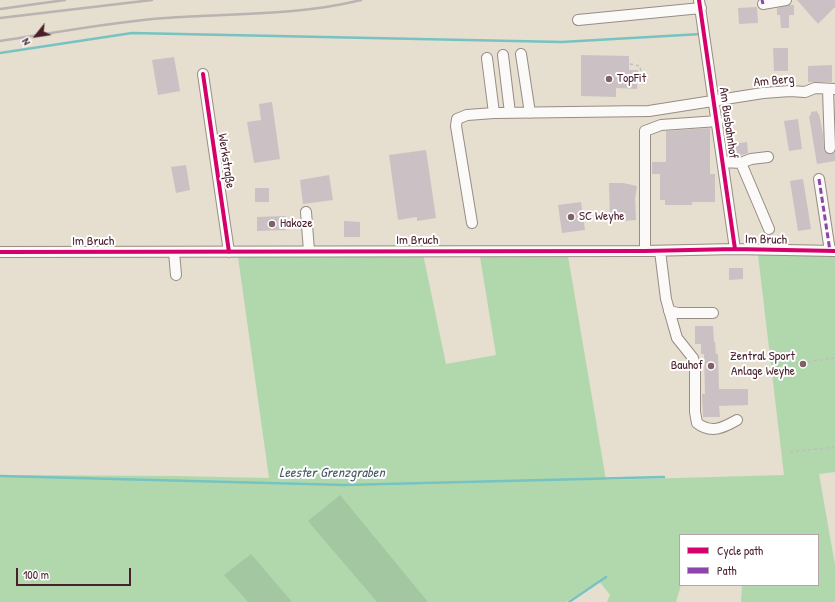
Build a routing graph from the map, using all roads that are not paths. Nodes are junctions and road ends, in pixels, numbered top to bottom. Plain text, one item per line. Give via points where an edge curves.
1 (786, 0) edge
2 (700, 4) edge
3 (762, 4) dead end
4 (578, 20) dead end
5 (521, 54) dead end
6 (503, 56) dead end
7 (487, 58) dead end
8 (203, 74) dead end
9 (832, 89) edge
10 (715, 102) junction
11 (494, 113) junction
12 (510, 113) junction
13 (530, 113) junction
14 (718, 121) junction
15 (830, 148) dead end
16 (768, 157) dead end
17 (723, 162) junction
18 (741, 163) junction
19 (819, 179) dead end
20 (306, 212) dead end
21 (472, 223) dead end
22 (769, 229) dead end
23 (735, 250) junction
24 (833, 250) edge
25 (309, 251) junction
26 (645, 251) junction
27 (660, 251) junction
28 (0, 252) edge
29 (174, 252) junction
30 (229, 252) junction
31 (176, 275) dead end
32 (669, 311) junction
33 (713, 313) dead end
34 (737, 420) dead end

1 - 3 street
2 - 4 street
2 - 10 street, Am Busbahnhof
5 - 13 street
6 - 12 street
7 - 11 street
8 - 30 street, Werkstraße
9 - 10 street, Am Berg via 815,88 805,92 790,91
9 - 15 street
10 - 13 street, Am Berg via 649,111
10 - 14 street, Am Busbahnhof
11 - 12 street, Am Berg
11 - 21 street, Am Berg via 467,115 457,119
12 - 13 street, Am Berg
14 - 17 street, Am Busbahnhof
14 - 26 street via 661,125 645,131
16 - 18 street
17 - 18 street
17 - 23 street, Am Busbahnhof
18 - 22 street
19 - 24 street
20 - 25 street
23 - 24 street, Im Bruch
23 - 27 street, Im Bruch
25 - 26 street, Im Bruch
25 - 30 street, Im Bruch
26 - 27 street, Im Bruch
27 - 32 street
28 - 29 street, Im Bruch
29 - 30 street, Im Bruch
29 - 31 street
32 - 33 street via 678,314
32 - 34 street via 677,338 693,358 697,423 703,428 713,429

